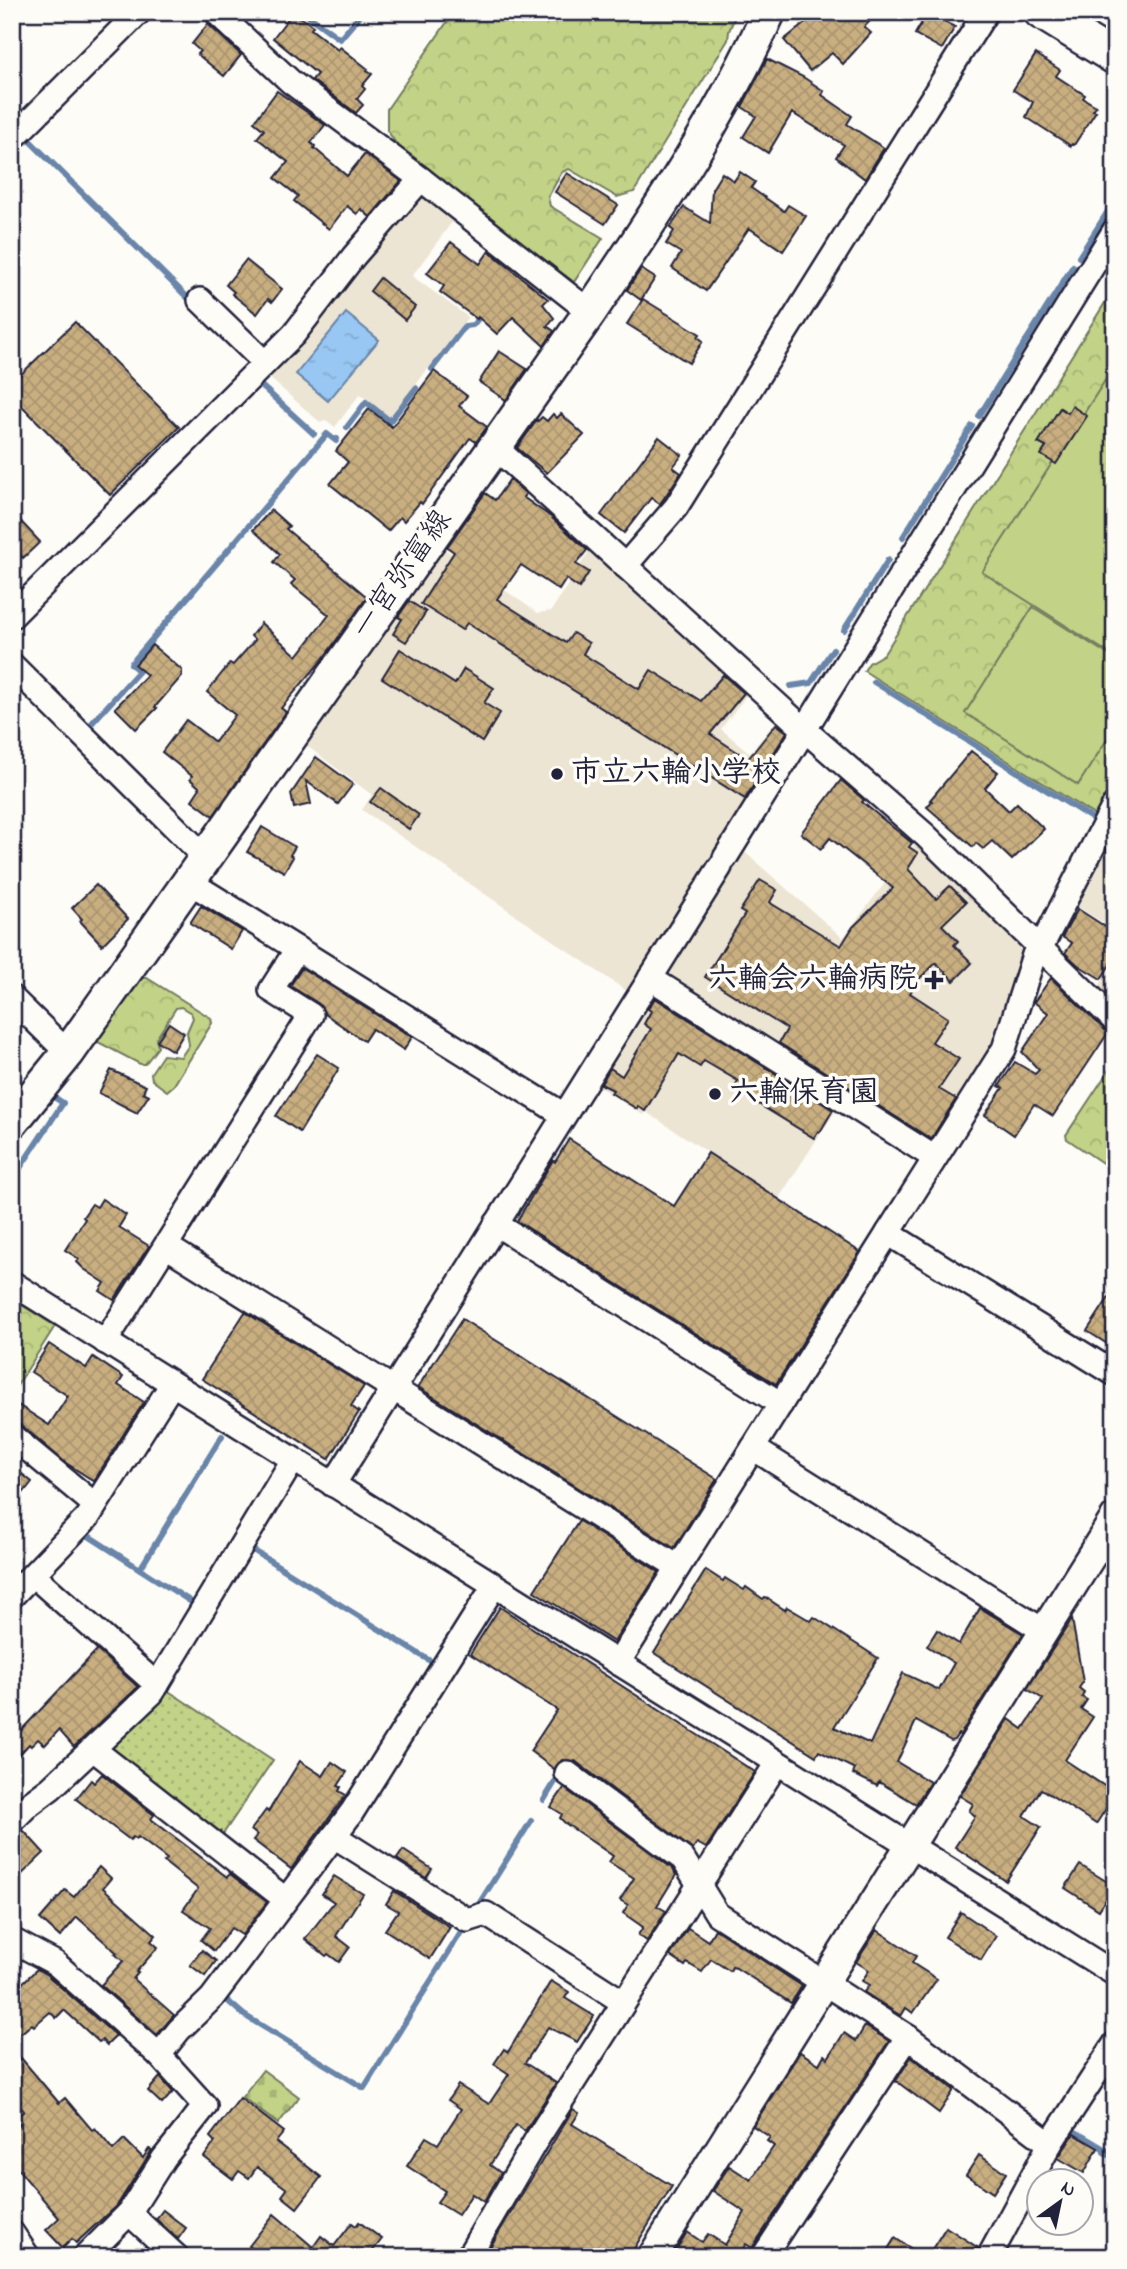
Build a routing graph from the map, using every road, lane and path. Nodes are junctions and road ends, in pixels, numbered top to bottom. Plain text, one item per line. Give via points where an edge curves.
1 (139, 12) edge
2 (216, 12) edge
3 (769, 12) edge
4 (986, 12) edge
5 (1040, 12) edge
6 (1115, 58) edge
7 (12, 139) edge
8 (421, 179) junction
9 (1115, 230) edge
10 (200, 300) dead end
11 (590, 312) junction
12 (265, 363) junction
13 (494, 446) junction
14 (625, 566) junction
15 (12, 616) edge
16 (12, 665) edge
17 (805, 730) junction
18 (1115, 804) edge
19 (197, 869) junction
20 (297, 948) junction
21 (1040, 949) junction
22 (650, 978) junction
23 (12, 998) edge
24 (1115, 1021) edge
25 (68, 1053) junction
26 (564, 1115) junction
27 (12, 1122) edge
28 (935, 1158) junction
29 (496, 1224) junction
30 (888, 1233) junction
31 (166, 1246) junction
32 (12, 1283) edge
33 (105, 1342) junction
34 (1115, 1374) edge
35 (172, 1384) junction
36 (393, 1388) junction
37 (780, 1404) junction
38 (12, 1436) edge
39 (753, 1448) junction
40 (293, 1460) junction
41 (332, 1485) junction
42 (95, 1505) junction
43 (1115, 1518) edge
44 (678, 1567) junction
45 (33, 1575) junction
46 (494, 1586) junction
47 (12, 1596) edge
48 (1044, 1631) junction
49 (618, 1663) junction
50 (157, 1685) junction
51 (93, 1749) junction
52 (777, 1763) junction
53 (567, 1773) dead end
54 (12, 1821) edge
55 (334, 1836) junction
56 (909, 1846) junction
57 (699, 1883) junction
58 (285, 1899) junction
59 (12, 1940) edge
60 (1115, 1974) edge
61 (824, 1984) junction
62 (623, 2002) junction
63 (908, 2037) junction
64 (1115, 2044) edge
65 (159, 2055) junction
66 (1050, 2144) junction
67 (129, 2213) junction
68 (12, 2233) edge
69 (475, 2254) edge
70 (28, 2257) edge
71 (85, 2257) edge
72 (177, 2257) edge
73 (652, 2257) edge
74 (763, 2257) edge
75 (989, 2257) edge

1 - 7 street
2 - 8 street via 291,82
3 - 11 main road, 一宮弥富線 via 669,194
4 - 14 street via 676,507
5 - 6 main road
8 - 11 street
8 - 12 street
9 - 17 street
10 - 12 street
11 - 13 main road, 一宮弥富線
12 - 15 street
13 - 14 street
13 - 19 main road, 一宮弥富線
14 - 17 street
16 - 19 street
17 - 21 street via 925,835
17 - 22 street
18 - 21 street
19 - 20 street
19 - 25 main road, 一宮弥富線
20 - 26 street
20 - 31 street via 271,990 311,1015
21 - 24 street
21 - 28 street via 1034,955 1003,1049
22 - 26 street
22 - 28 street
23 - 25 street
25 - 27 main road, 一宮弥富線
26 - 29 street
28 - 30 street
29 - 36 street
29 - 37 street
30 - 34 street
30 - 37 street
31 - 33 street
31 - 36 street
32 - 33 street
33 - 35 street
35 - 40 street
35 - 42 street
36 - 41 street
36 - 44 street
37 - 39 street
38 - 42 street
39 - 44 street
39 - 48 street
40 - 41 street
40 - 50 street
41 - 46 street
42 - 45 street
43 - 48 street
44 - 49 street
45 - 47 street
45 - 50 street
46 - 49 street
46 - 55 street
48 - 56 street
49 - 52 street
50 - 51 street
51 - 54 street
51 - 58 street
52 - 56 street
52 - 57 street
53 - 57 street via 683,1859
55 - 58 street
55 - 62 street via 467,1920 486,1914
56 - 60 street
56 - 61 street
57 - 61 street via 717,1914
57 - 62 street
58 - 65 street via 212,1998
59 - 65 street via 55,1963
61 - 63 street
61 - 73 street
62 - 69 street via 535,2142
63 - 66 street
63 - 74 street
64 - 66 street
65 - 67 street via 205,2106
66 - 75 street
67 - 71 street
67 - 72 street
68 - 70 street

